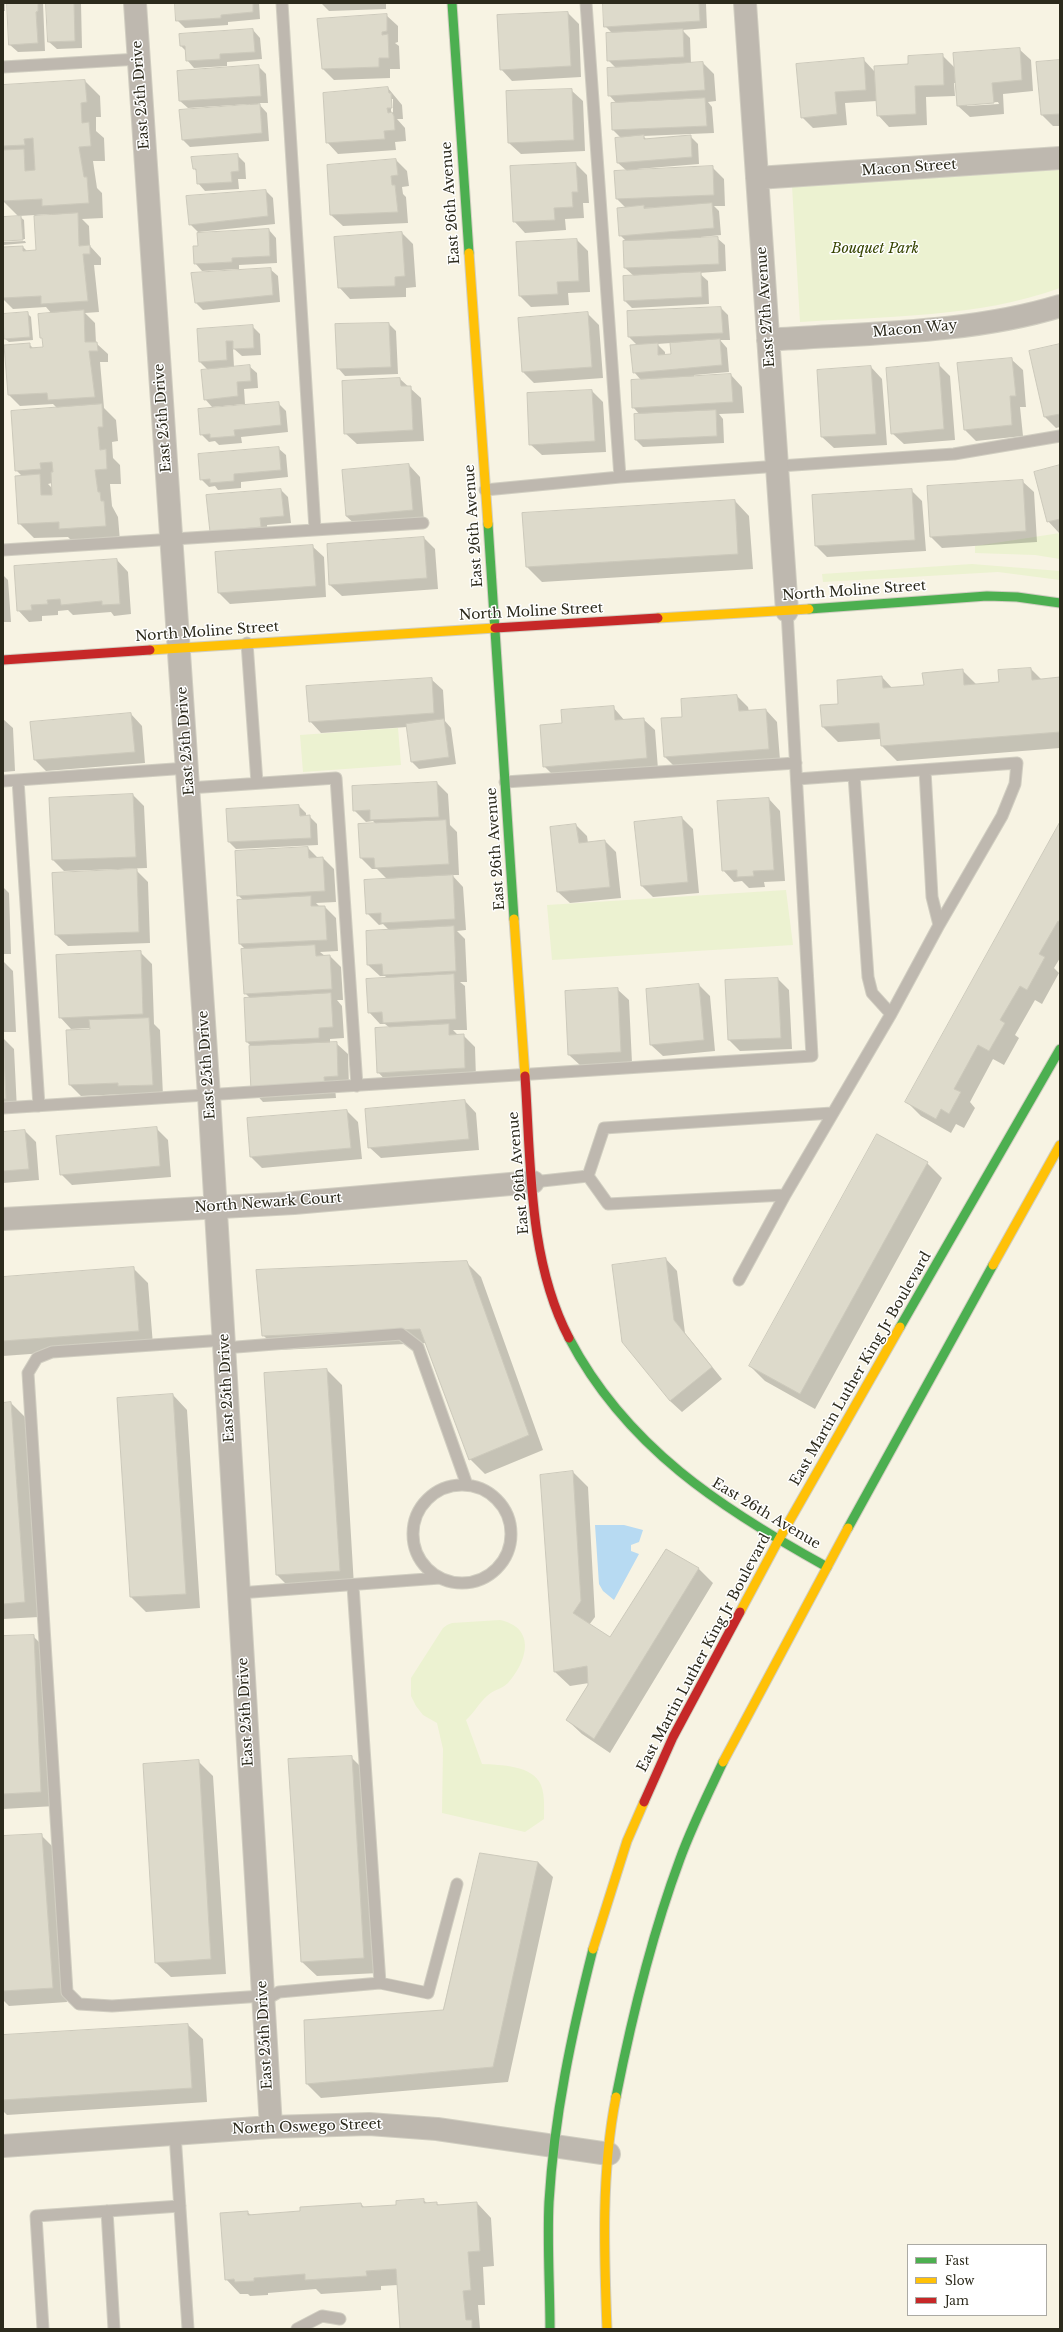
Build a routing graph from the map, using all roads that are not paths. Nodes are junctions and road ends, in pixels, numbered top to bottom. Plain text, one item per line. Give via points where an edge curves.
1 (135, 3) edge
2 (282, 3) edge
3 (452, 3) edge
4 (586, 3) edge
5 (746, 3) edge
6 (139, 59) junction
7 (3, 68) edge
8 (1060, 158) edge
9 (757, 178) junction
10 (1060, 306) edge
11 (768, 340) junction
12 (1060, 436) edge
13 (777, 466) junction
14 (620, 476) junction
15 (485, 490) junction
16 (423, 523) dead end
17 (315, 529) junction
18 (172, 538) junction
19 (3, 550) edge
20 (1060, 603) edge
21 (787, 611) junction
22 (495, 629) junction
23 (247, 643) junction
24 (179, 648) junction
25 (3, 660) edge
26 (796, 763) junction
27 (925, 770) junction
28 (854, 774) junction
29 (188, 778) junction
30 (797, 779) junction
31 (18, 780) junction
32 (3, 781) edge
33 (505, 782) junction
34 (257, 783) junction
35 (939, 925) junction
36 (891, 1014) junction
37 (1060, 1049) edge
38 (525, 1075) junction
39 (357, 1086) junction
40 (209, 1096) junction
41 (39, 1106) junction
42 (3, 1108) edge
43 (832, 1113) junction
44 (1060, 1145) edge
45 (588, 1176) junction
46 (533, 1182) junction
47 (785, 1195) junction
48 (216, 1207) junction
49 (3, 1219) edge
50 (739, 1280) dead end
51 (224, 1344) junction
52 (467, 1485) junction
53 (778, 1541) junction
54 (827, 1567) junction
55 (440, 1578) junction
56 (353, 1586) junction
57 (239, 1593) junction
58 (457, 1884) dead end
59 (380, 1983) junction
60 (263, 1999) junction
61 (271, 2127) junction
62 (175, 2134) junction
63 (3, 2146) edge
64 (554, 2147) junction
65 (609, 2154) junction
66 (180, 2206) junction
67 (107, 2212) junction
68 (340, 2319) dead end
69 (43, 2329) edge
70 (114, 2329) edge
71 (188, 2329) edge
72 (298, 2329) edge
73 (550, 2329) edge
74 (607, 2329) edge

1 - 6 street, East 25th Drive
2 - 17 lane
3 - 15 street, East 26th Avenue
4 - 14 lane
5 - 9 street, East 27th Avenue
6 - 7 lane
6 - 18 street, East 25th Drive
8 - 9 street, Macon Street
9 - 11 street, East 27th Avenue
10 - 11 street, Macon Way via 1027,316 925,329
11 - 13 street, East 27th Avenue
12 - 13 lane via 954,454
13 - 14 lane
13 - 21 street, East 27th Avenue
14 - 15 lane
15 - 22 street, East 26th Avenue
16 - 17 lane
17 - 18 lane
18 - 19 lane
18 - 24 street, East 25th Drive
20 - 21 street, North Moline Street via 987,596
21 - 22 street, North Moline Street
21 - 26 lane
22 - 23 street, North Moline Street
22 - 33 street, East 26th Avenue
23 - 24 street, North Moline Street
23 - 34 lane
24 - 25 street, North Moline Street
24 - 29 street, East 25th Drive
26 - 30 lane
26 - 33 lane
27 - 28 lane
27 - 35 lane via 932,897
27 - 35 lane via 1017,763 1015,784 1002,816
28 - 30 lane
28 - 36 lane via 868,977 872,993
29 - 31 lane
29 - 34 lane
29 - 40 street, East 25th Drive
30 - 38 lane via 812,1056
31 - 32 lane
31 - 41 lane
33 - 38 street, East 26th Avenue
34 - 39 lane via 336,778
35 - 36 lane
36 - 43 lane
37 - 53 street, East Martin Luther King Jr Boulevard
38 - 39 lane
38 - 46 street, East 26th Avenue
39 - 40 lane
40 - 41 lane
40 - 48 street, East 25th Drive
41 - 42 lane
43 - 45 lane via 604,1128
43 - 47 lane
44 - 54 street
45 - 46 lane
45 - 47 lane via 608,1204
46 - 48 street, North Newark Court via 294,1203
46 - 53 street, East 26th Avenue via 538,1237 551,1293 561,1324 593,1379 614,1409 667,1464 728,1510
47 - 50 lane
48 - 49 street, North Newark Court
48 - 51 street, East 25th Drive
51 - 52 lane via 401,1334 418,1346
51 - 57 street, East 25th Drive
51 - 60 lane via 52,1352 37,1358 28,1373 67,1992 79,2004 112,2006
52 - 55 lane via 452,1486 432,1495 418,1512 413,1526 413,1542 417,1556 426,1568
52 - 55 lane via 484,1490 497,1500 507,1515 511,1531 509,1548 501,1563 489,1575 473,1582 456,1583
53 - 54 street, East 26th Avenue
53 - 64 street, East Martin Luther King Jr Boulevard via 673,1737 628,1841 600,1927 574,2025
54 - 65 street via 723,1761 680,1858 653,1939 629,2033 613,2114
55 - 56 lane
56 - 57 lane
56 - 59 lane
57 - 60 street, East 25th Drive
58 - 59 lane via 428,1993
59 - 60 lane via 279,1992
60 - 61 street, East 25th Drive
61 - 62 street, North Oswego Street
61 - 64 street, North Oswego Street via 404,2125
62 - 63 street, North Oswego Street
62 - 66 lane
64 - 65 street, North Oswego Street
64 - 73 street, East Martin Luther King Jr Boulevard via 549,2203
65 - 74 street via 604,2252
66 - 67 lane
66 - 71 lane
67 - 69 lane via 36,2216
67 - 70 lane
68 - 72 lane via 322,2316

